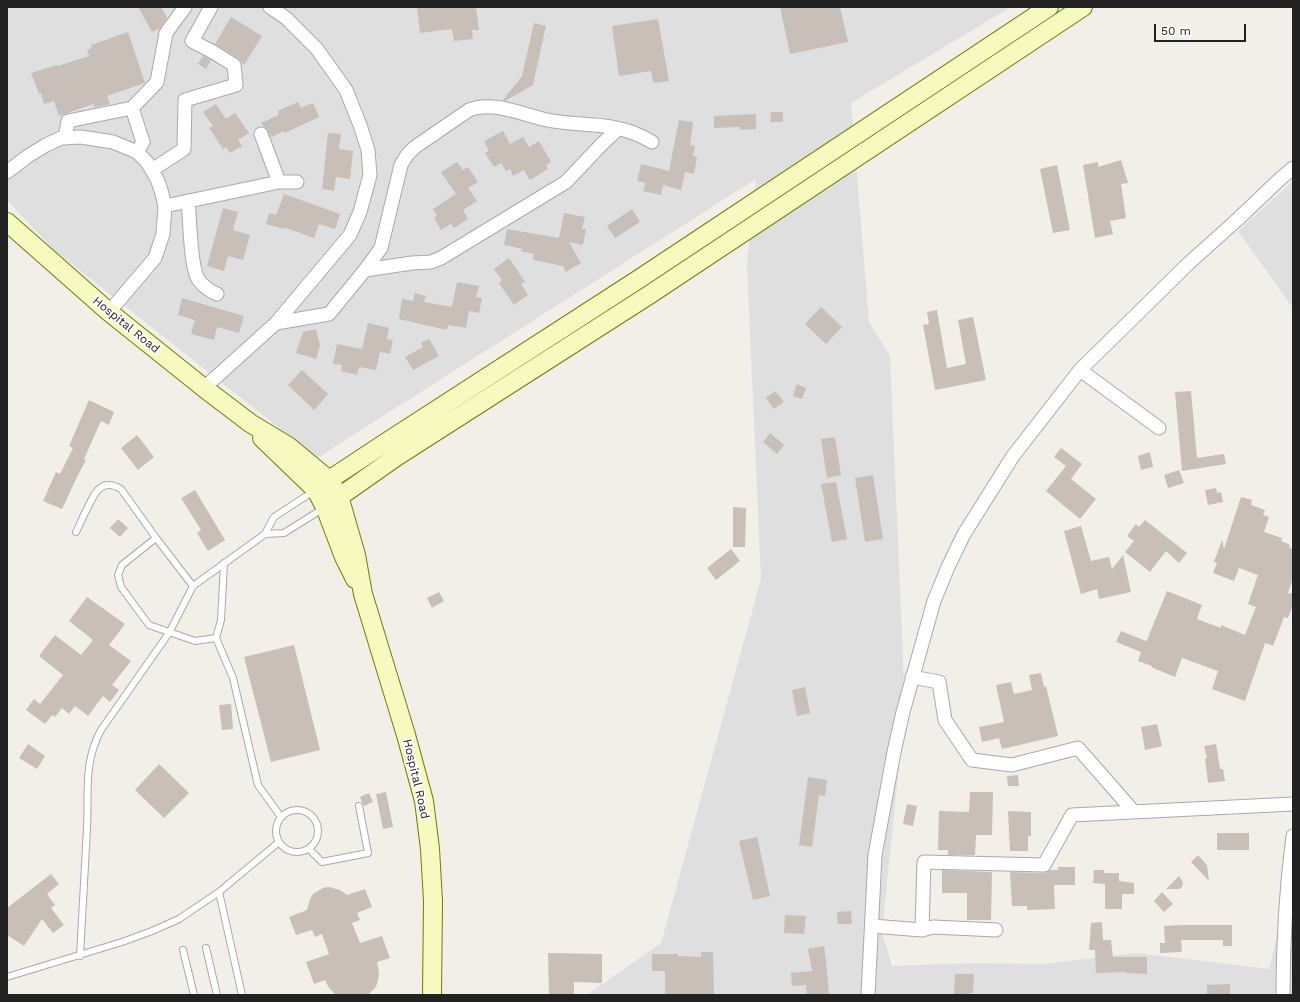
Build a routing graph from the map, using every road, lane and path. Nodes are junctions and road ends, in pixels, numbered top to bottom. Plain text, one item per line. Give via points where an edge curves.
1 (185, 7) edge
2 (210, 7) edge
3 (270, 7) edge
4 (1049, 7) edge
5 (1083, 7) edge
6 (132, 108) junction
7 (889, 113) junction
8 (618, 129) junction
9 (900, 129) junction
10 (261, 134) dead end
11 (65, 138) junction
12 (652, 142) dead end
13 (137, 152) junction
14 (1293, 168) edge
15 (152, 170) junction
16 (7, 172) edge
17 (279, 182) junction
18 (297, 182) dead end
19 (188, 201) junction
20 (165, 206) junction
21 (7, 222) edge
22 (365, 270) junction
23 (639, 279) junction
24 (218, 294) dead end
25 (649, 295) junction
26 (109, 312) junction
27 (276, 323) junction
28 (1080, 370) junction
29 (204, 388) junction
30 (1158, 428) dead end
31 (385, 443) junction
32 (396, 457) junction
33 (322, 485) junction
34 (332, 501) junction
35 (76, 532) dead end
36 (265, 534) junction
37 (156, 538) junction
38 (224, 563) junction
39 (193, 586) junction
40 (169, 633) junction
41 (216, 638) junction
42 (912, 677) junction
43 (1293, 804) edge
44 (359, 806) dead end
45 (1134, 812) junction
46 (281, 817) junction
47 (1293, 836) edge
48 (279, 842) junction
49 (308, 849) junction
50 (219, 892) junction
51 (872, 926) junction
52 (922, 930) junction
53 (996, 930) dead end
54 (206, 948) dead end
55 (183, 950) dead end
56 (80, 956) junction
57 (7, 977) edge
58 (194, 995) edge
59 (217, 995) edge
60 (242, 995) edge
61 (432, 995) edge
62 (868, 995) edge
63 (1284, 995) edge

1 - 6 street via 166,33 157,82
2 - 15 street via 192,41 234,65 236,85 185,100 184,149
3 - 27 street via 286,18 317,49 346,90 368,150 370,175 360,212 350,234
4 - 7 street
5 - 9 street
6 - 11 street via 68,121
6 - 13 street via 143,142
7 - 9 street
7 - 23 street
8 - 12 street via 635,133
8 - 22 street via 566,182 440,258 431,262
8 - 22 street via 548,120 485,106 469,110 407,155 401,165 381,248
9 - 25 street
10 - 17 street
11 - 13 street via 81,137 113,142
11 - 16 street via 46,145
13 - 15 street
14 - 28 street via 1189,263
15 - 20 street
17 - 18 street
17 - 19 street
19 - 20 street
19 - 24 street via 194,271 206,288
20 - 26 street via 163,234 155,258
21 - 26 street, Hospital Road
22 - 27 street via 329,314
23 - 25 street
23 - 31 street
25 - 32 street
26 - 29 street, Hospital Road
27 - 29 street
28 - 30 street
28 - 42 street via 1013,456 964,534 934,601
29 - 33 street, Hospital Road via 250,423 288,446
31 - 32 street
31 - 33 street
32 - 34 street
33 - 34 street, Hospital Road
33 - 36 lane via 274,517
34 - 36 lane via 284,534
34 - 61 street, Hospital Road via 356,555 363,594 424,801 433,901
35 - 37 lane via 95,492 103,486 113,485 121,489
36 - 38 lane
37 - 39 lane
37 - 40 lane via 122,565 118,579 149,625
38 - 39 lane
38 - 41 lane via 221,620
39 - 40 lane
40 - 41 lane via 195,641
40 - 56 lane via 101,730 92,749 88,768
41 - 46 lane via 233,678 258,786
42 - 45 street via 939,682 945,720 972,760 1012,765 1078,748
42 - 51 street via 874,855
43 - 45 street
44 - 49 lane via 368,853 322,862
45 - 52 street via 1072,815 1044,865 924,862
46 - 48 lane via 276,830
46 - 49 lane via 292,810 311,814 318,826 318,832 314,845
47 - 63 street via 1285,911
48 - 49 lane via 289,851 302,852
48 - 50 lane
50 - 56 lane via 190,913 166,925
50 - 60 lane
51 - 52 street
51 - 62 street
52 - 53 street via 933,927
54 - 59 lane
55 - 58 lane
56 - 57 lane

